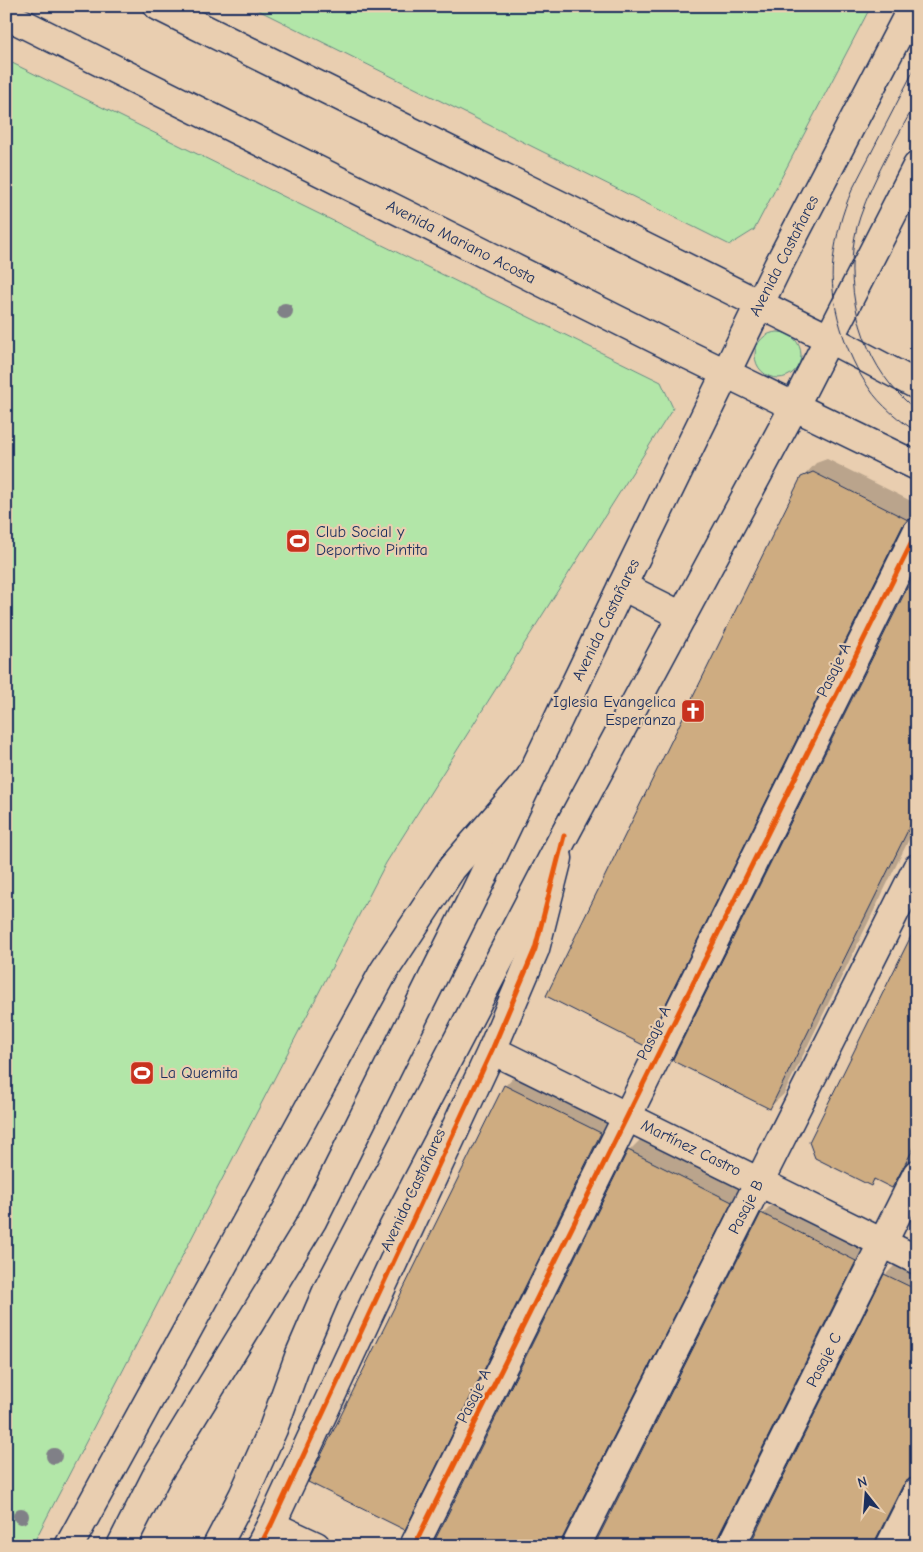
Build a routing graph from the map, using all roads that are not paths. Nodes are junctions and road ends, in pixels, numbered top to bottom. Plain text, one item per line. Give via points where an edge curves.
1 (158, 6) edge
2 (913, 6) edge
3 (6, 15) edge
4 (917, 166) edge
5 (760, 305) junction
6 (828, 338) junction
7 (726, 373) junction
8 (917, 385) edge
9 (794, 408) junction
10 (917, 466) edge
11 (917, 532) edge
12 (622, 586) junction
13 (682, 616) junction
14 (529, 779) junction
15 (564, 836) junction
16 (917, 868) edge
17 (492, 1050) junction
18 (627, 1117) junction
19 (917, 1174) edge
20 (758, 1182) junction
21 (882, 1243) junction
22 (917, 1260) edge
23 (917, 1492) edge
24 (266, 1535) edge
25 (69, 1546) edge
26 (121, 1546) edge
27 (217, 1546) edge
28 (316, 1546) edge
29 (414, 1546) edge
30 (576, 1546) edge
31 (731, 1546) edge
32 (890, 1546) edge

1 - 5 main road
2 - 5 main road, Avenida Castañares
3 - 7 main road, Avenida Mariano Acosta
4 - 6 main road, Avenida Castañares
5 - 6 main road
5 - 7 main road, Avenida Castañares
6 - 8 main road
6 - 9 main road, Avenida Castañares
7 - 9 main road, Avenida Mariano Acosta
7 - 12 main road, Avenida Castañares
9 - 10 main road, Avenida Mariano Acosta
9 - 13 main road, Avenida Castañares
11 - 18 main road, Pasaje A
12 - 13 main road
12 - 14 main road, Avenida Castañares
13 - 15 main road, Avenida Castañares
14 - 25 main road via 452,868 384,971
14 - 26 main road, Avenida Castañares via 312,1221 157,1475
15 - 17 main road, Avenida Castañares via 535,950
15 - 27 main road, Avenida Castañares via 328,1289 272,1429
16 - 20 main road, Pasaje B
17 - 18 main road, Martínez Castro
17 - 24 main road, Avenida Castañares
18 - 20 main road, Martínez Castro
18 - 29 main road, Pasaje A
19 - 21 main road, Pasaje C
20 - 21 main road, Martínez Castro
20 - 30 main road, Pasaje B
21 - 22 main road, Martínez Castro
21 - 31 main road, Pasaje C
23 - 32 main road
24 - 28 main road

